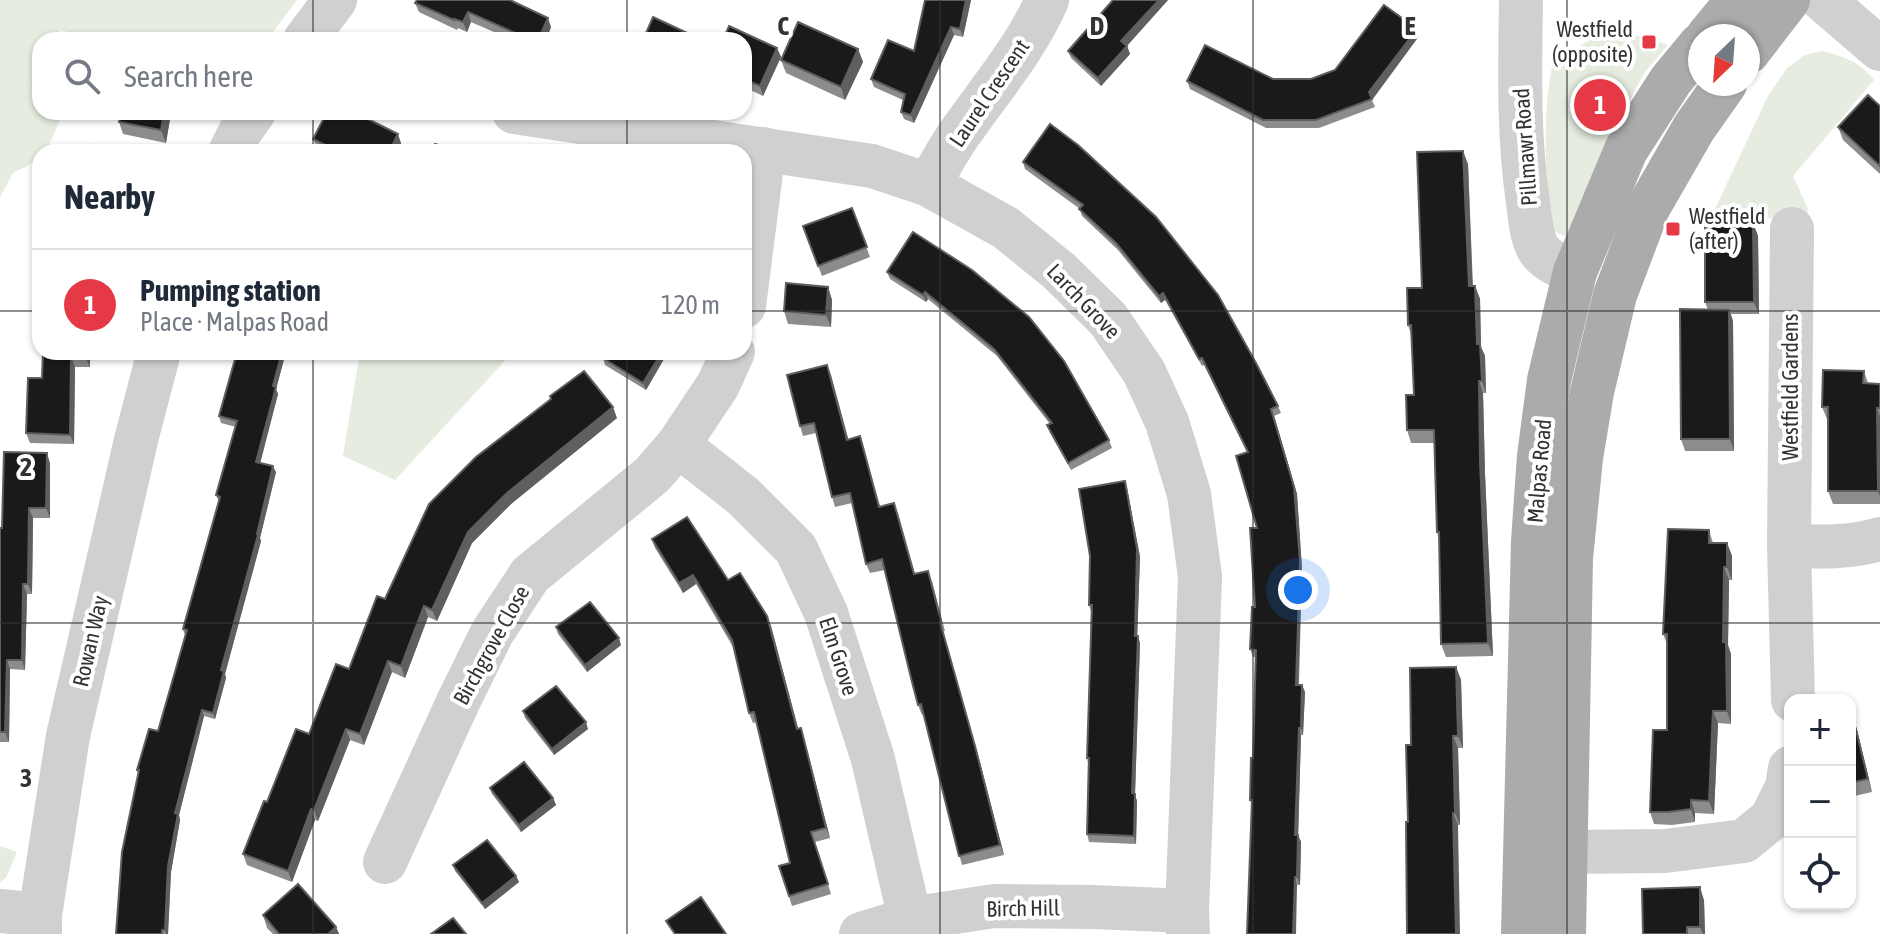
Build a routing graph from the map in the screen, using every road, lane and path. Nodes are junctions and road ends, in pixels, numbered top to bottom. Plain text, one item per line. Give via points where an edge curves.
1 (1047, 0) edge
2 (1521, 0) edge
3 (1738, 0) edge
4 (1788, 0) edge
5 (1823, 0) edge
6 (1718, 24) edge
7 (1760, 36) edge
8 (1880, 49) edge
9 (1688, 59) edge
10 (1717, 96) edge
11 (248, 120) edge
12 (568, 120) edge
13 (234, 144) edge
14 (730, 144) edge
15 (752, 147) edge
16 (764, 149) junction
17 (929, 185) junction
18 (1792, 229) dead end
19 (752, 243) edge
20 (1575, 272) junction
21 (157, 360) edge
22 (729, 360) edge
23 (678, 445) junction
24 (1880, 539) edge
25 (1789, 546) junction
26 (1793, 694) edge
27 (1784, 793) edge
28 (1565, 852) junction
29 (385, 862) dead end
30 (910, 919) junction
31 (27, 920) edge
32 (1188, 923) edge
33 (861, 934) edge
34 (1523, 934) edge
35 (1564, 934) edge

1 - 17 street, Laurel Crescent
2 - 20 street, Pillmawr Road via 1524,175 1532,229 1539,249 1553,263
3 - 6 main road
4 - 7 main road
5 - 8 street
9 - 20 main road, Malpas Road via 1626,150
10 - 28 main road, Malpas Road via 1648,208 1615,295 1592,392 1571,558
11 - 13 street
12 - 14 street, Larch Grove
15 - 16 street, Larch Grove
16 - 17 street, Larch Grove via 872,166
16 - 19 street
17 - 32 street, Larch Grove via 1006,228 1108,319 1144,372 1167,422 1189,494 1200,577
18 - 25 street, Westfield Gardens
20 - 34 main road, Malpas Road via 1549,380 1539,456
21 - 31 street, Rowan Way
22 - 23 street, Birchgrove Close
23 - 29 street, Birchgrove Close via 652,475 530,575 492,633
23 - 30 street, Elm Grove via 743,496 796,549 826,613 873,759
24 - 25 street via 1861,545
25 - 26 street, Westfield Gardens
27 - 28 street via 1771,819 1744,841 1665,851
28 - 35 main road, Malpas Road
30 - 32 street, Birch Hill via 994,906 1093,907
30 - 33 street, Birch Hill

